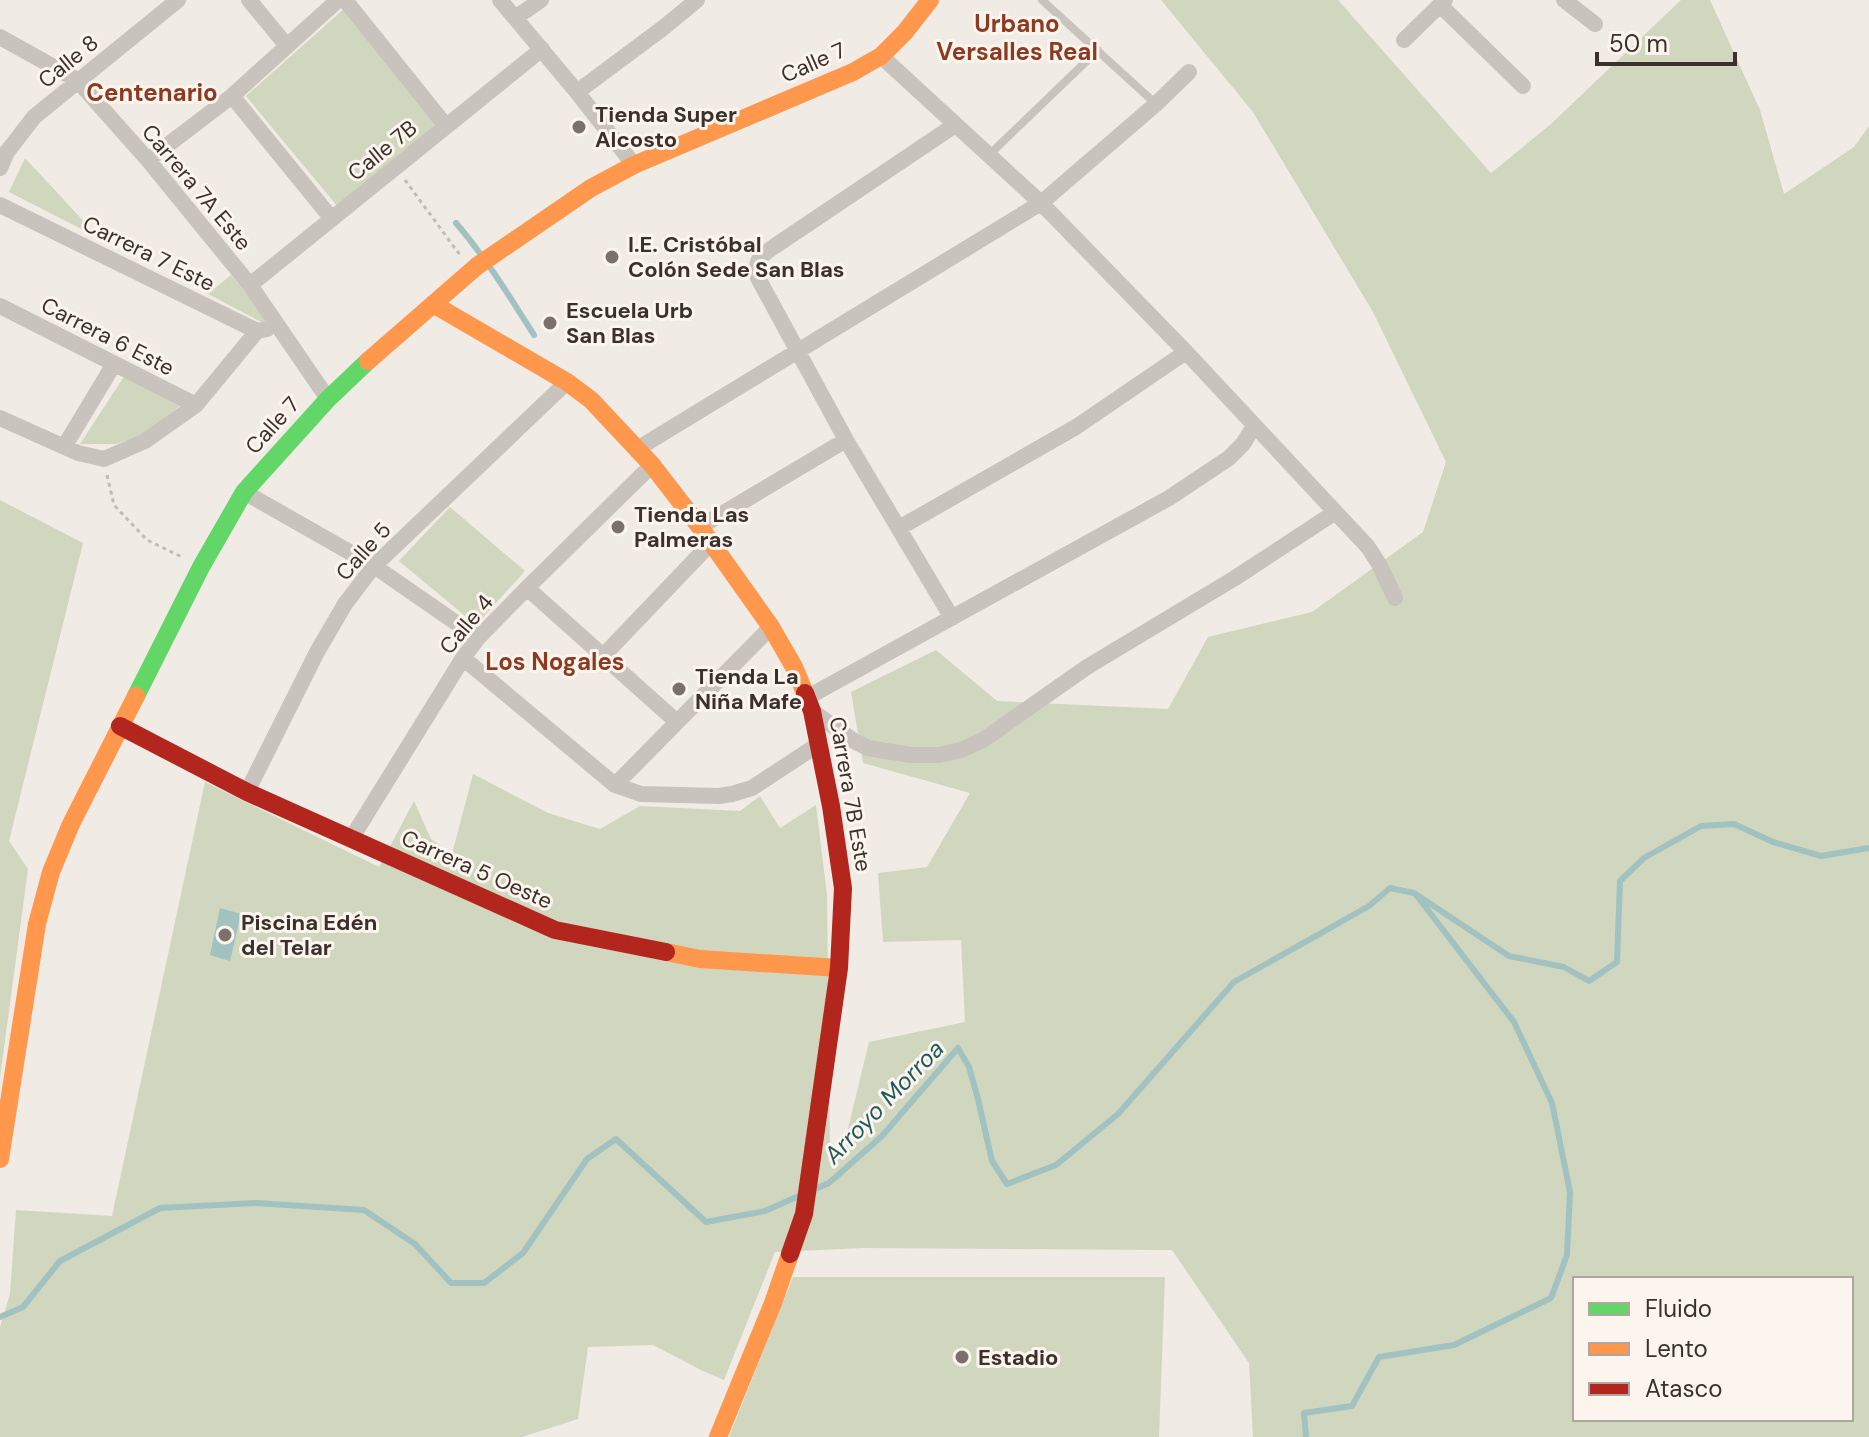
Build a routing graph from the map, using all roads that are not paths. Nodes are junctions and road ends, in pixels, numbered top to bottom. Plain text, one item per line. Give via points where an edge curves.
1 (178, 0) edge
2 (249, 0) edge
3 (338, 0) edge
4 (345, 0) edge
5 (500, 0) edge
6 (541, 0) edge
7 (697, 0) edge
8 (930, 0) edge
9 (1042, 0) edge
10 (1564, 0) edge
11 (1443, 3) edge
12 (515, 18) junction
13 (1595, 24) dead end
14 (0, 37) edge
15 (1404, 40) dead end
16 (287, 46) junction
17 (542, 49) junction
18 (1098, 50) junction
19 (881, 56) junction
20 (1189, 72) dead end
21 (77, 80) junction
22 (1523, 86) dead end
23 (577, 92) junction
24 (232, 96) junction
25 (1156, 104) junction
26 (955, 125) junction
27 (446, 126) junction
28 (989, 155) junction
29 (148, 160) junction
30 (634, 165) junction
31 (0, 168) edge
32 (1041, 203) junction
33 (0, 205) edge
34 (332, 219) junction
35 (250, 285) junction
36 (433, 304) junction
37 (0, 306) edge
38 (280, 327) junction
39 (257, 331) junction
40 (799, 352) junction
41 (1186, 352) junction
42 (114, 364) junction
43 (567, 382) junction
44 (328, 399) junction
45 (196, 405) junction
46 (0, 418) edge
47 (1254, 426) junction
48 (846, 440) junction
49 (64, 447) junction
50 (637, 449) junction
51 (652, 465) junction
52 (244, 492) junction
53 (1334, 513) junction
54 (700, 527) junction
55 (899, 528) junction
56 (711, 543) junction
57 (374, 566) junction
58 (527, 588) junction
59 (1395, 598) dead end
60 (952, 618) junction
61 (771, 627) junction
62 (478, 638) junction
63 (603, 656) junction
64 (463, 658) junction
65 (810, 704) junction
66 (677, 722) junction
67 (120, 726) junction
68 (819, 744) junction
69 (615, 785) junction
70 (247, 792) junction
71 (351, 839) junction
72 (839, 968) junction
73 (0, 1159) edge
74 (718, 1437) edge

1 - 21 street, Calle 8
2 - 16 street
3 - 16 street
4 - 27 street
5 - 12 street
6 - 12 street
7 - 23 street
8 - 19 street, Calle 7
9 - 18 lane
10 - 13 street
11 - 15 street
11 - 22 street
12 - 17 street
14 - 21 street, Carrera 7A Este
16 - 24 street
17 - 23 street
17 - 27 street, Calle 7B
18 - 25 lane
18 - 28 lane
19 - 26 street
19 - 30 street, Calle 7
20 - 25 street
21 - 29 street, Carrera 7A Este
21 - 31 street, Calle 8 via 34,117
23 - 30 street
24 - 29 street
24 - 34 street
25 - 32 street
26 - 28 street
26 - 40 street via 757,261 758,278
27 - 34 street, Calle 7B
28 - 32 street
29 - 35 street, Carrera 7A Este
30 - 36 street, Calle 7 via 554,211
32 - 40 street
32 - 41 street
33 - 39 street, Carrera 7 Este
34 - 35 street, Calle 7B
35 - 38 street, Carrera 7A Este
36 - 43 street, Carrera 7B Este
36 - 44 street, Calle 7
37 - 42 street, Carrera 6 Este
38 - 39 street
38 - 44 street, Carrera 7A Este
39 - 45 street
40 - 48 street
40 - 50 street
41 - 47 street
41 - 55 street via 1076,427
42 - 45 street, Carrera 6 Este
42 - 49 street
43 - 50 street, Carrera 7B Este
43 - 57 street, Calle 5
44 - 52 street, Calle 7
45 - 49 street via 145,441 104,459
46 - 49 street
47 - 53 street
47 - 60 street via 1243,444 1206,475
48 - 54 street
48 - 55 street
50 - 51 street, Carrera 7B Este
51 - 54 street, Carrera 7B Este
51 - 58 street, Calle 4
52 - 57 street
52 - 67 street, Calle 7
53 - 59 street via 1368,547
53 - 65 street via 961,750 911,755 868,748
54 - 56 street, Carrera 7B Este
55 - 60 street
56 - 61 street, Carrera 7B Este
56 - 63 street
57 - 62 street
57 - 70 street, Calle 5 via 317,652
58 - 62 street, Calle 4
58 - 63 street
60 - 65 street
61 - 65 street, Carrera 7B Este
61 - 66 street
62 - 64 street, Calle 4
63 - 66 street
64 - 69 street
64 - 71 street, Calle 4
65 - 68 street, Carrera 7B Este
66 - 69 street
67 - 70 street, Carrera 5 Oeste
67 - 73 street, Calle 7 via 51,872 37,924
68 - 69 street via 752,788 732,794 641,794
68 - 72 street, Carrera 7B Este via 843,888
70 - 71 street, Carrera 5 Oeste
71 - 72 street, Carrera 5 Oeste via 555,930 700,959
72 - 74 street, Carrera 7B Este via 804,1214

